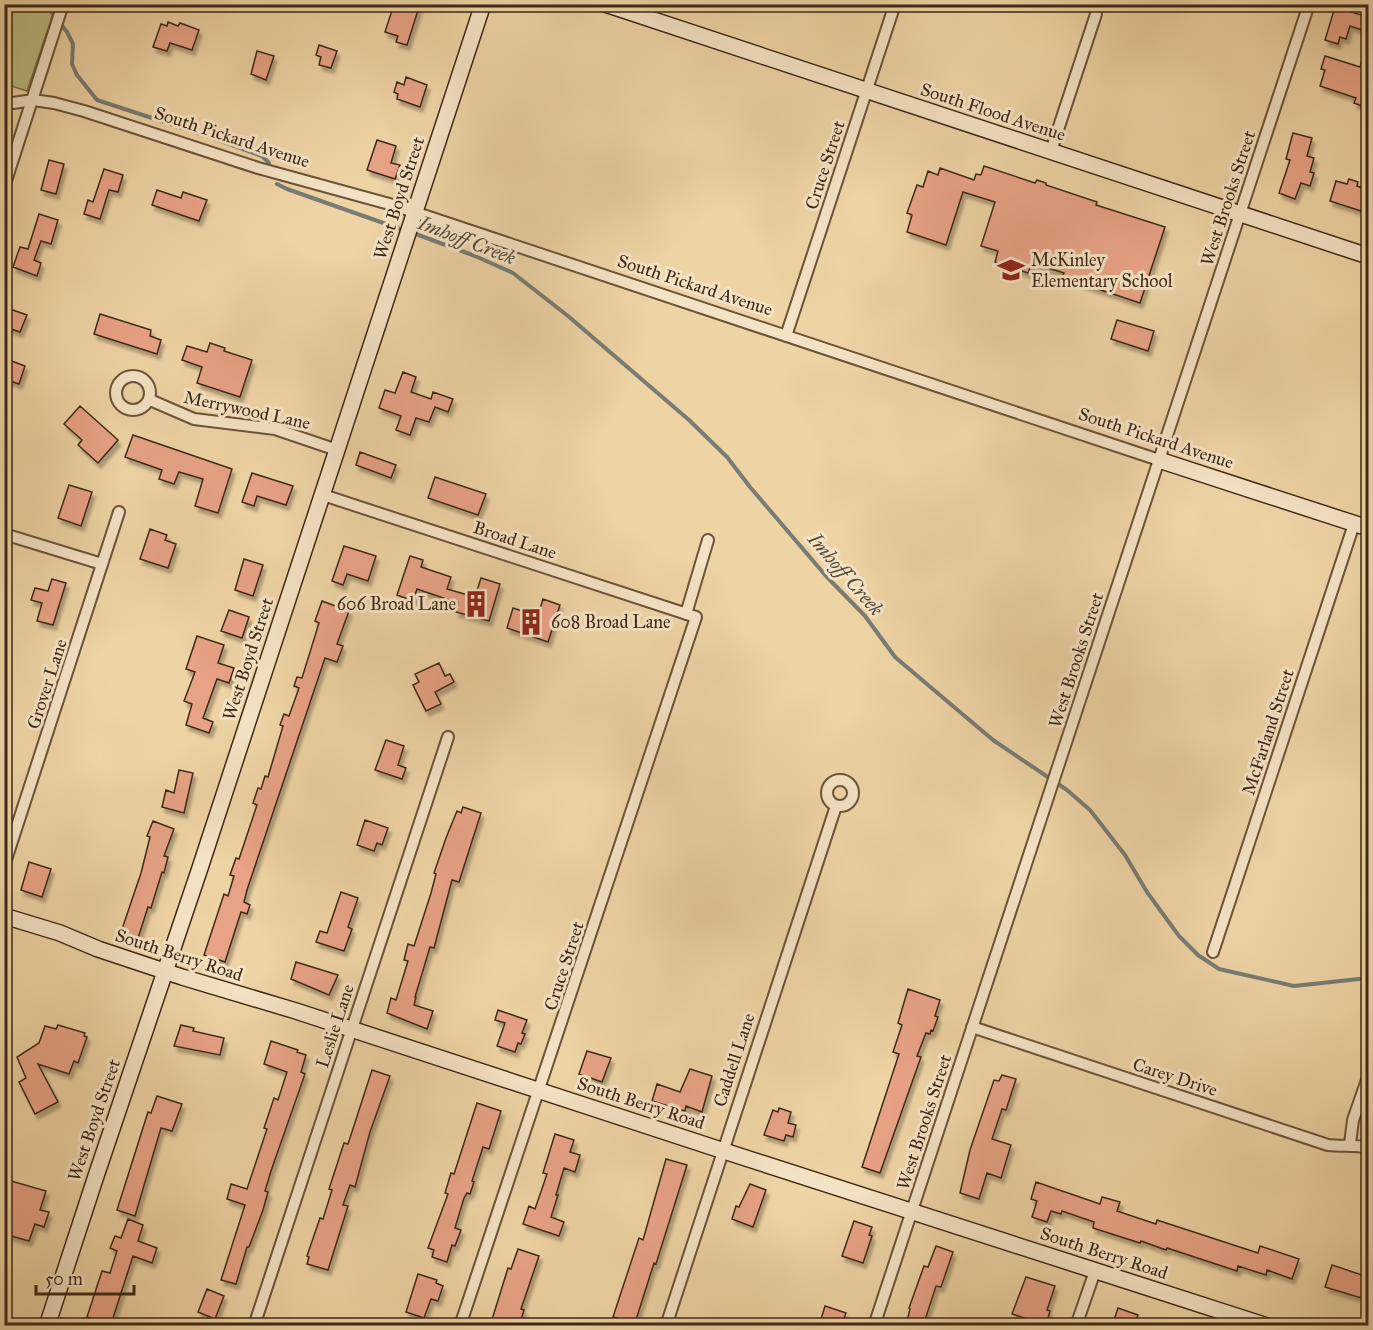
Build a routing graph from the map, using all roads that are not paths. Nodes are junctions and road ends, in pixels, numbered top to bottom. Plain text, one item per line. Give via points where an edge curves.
1 (483, 4) edge
2 (605, 4) edge
3 (895, 4) edge
4 (1309, 4) edge
5 (62, 6) edge
6 (1096, 14) dead end
7 (867, 91) junction
8 (33, 100) junction
9 (4, 101) edge
10 (1051, 151) junction
11 (4, 187) edge
12 (1240, 214) junction
13 (414, 215) junction
14 (1368, 256) edge
15 (786, 336) junction
16 (150, 400) dead end
17 (337, 450) junction
18 (1159, 460) junction
19 (323, 495) junction
20 (119, 512) dead end
21 (1361, 526) edge
22 (4, 534) edge
23 (708, 540) dead end
24 (102, 564) junction
25 (691, 615) junction
26 (448, 737) dead end
27 (836, 806) dead end
28 (4, 866) edge
29 (4, 916) edge
30 (1213, 952) dead end
31 (165, 971) junction
32 (972, 1027) junction
33 (351, 1029) junction
34 (1368, 1077) edge
35 (539, 1090) junction
36 (1350, 1144) junction
37 (1368, 1148) edge
38 (723, 1151) junction
39 (912, 1211) junction
40 (1095, 1271) junction
41 (47, 1326) edge
42 (254, 1326) edge
43 (460, 1326) edge
44 (666, 1326) edge
45 (874, 1326) edge
46 (1077, 1326) edge
47 (1267, 1326) edge

1 - 13 street, West Boyd Street
2 - 7 street, South Flood Avenue
3 - 7 street, Cruce Street
4 - 12 street, West Brooks Street
5 - 8 street
6 - 10 street
7 - 10 street, South Flood Avenue
7 - 15 street, Cruce Street
8 - 9 street, South Pickard Avenue
8 - 11 street
8 - 13 street, South Pickard Avenue via 84,111 258,168 393,205
10 - 12 street, South Flood Avenue
12 - 14 street, South Flood Avenue
12 - 18 street, West Brooks Street
13 - 15 street, South Pickard Avenue
13 - 17 street, West Boyd Street
15 - 18 street, South Pickard Avenue
16 - 17 street, Merrywood Lane via 194,419 275,429
17 - 19 street, West Boyd Street
18 - 21 street, South Pickard Avenue
18 - 32 street, West Brooks Street
19 - 25 street, Broad Lane
19 - 31 street, West Boyd Street
20 - 24 street, Grover Lane
21 - 30 street, McFarland Street
22 - 24 street
23 - 25 street, Cruce Street
24 - 28 street, Grover Lane
25 - 35 street, Cruce Street
26 - 33 street, Leslie Lane
27 - 38 street, Caddell Lane
29 - 31 street, South Berry Road
31 - 33 street, South Berry Road
31 - 41 street, West Boyd Street
32 - 36 street, Carey Drive via 1328,1145
32 - 39 street, West Brooks Street
33 - 35 street, South Berry Road
33 - 42 street, Leslie Lane
34 - 36 street via 1353,1120
35 - 38 street, South Berry Road
35 - 43 street, Cruce Street
36 - 37 street, Carey Drive
38 - 39 street, South Berry Road
38 - 44 street, Caddell Lane
39 - 40 street, South Berry Road
39 - 45 street, West Brooks Street
40 - 46 street
40 - 47 street, South Berry Road

